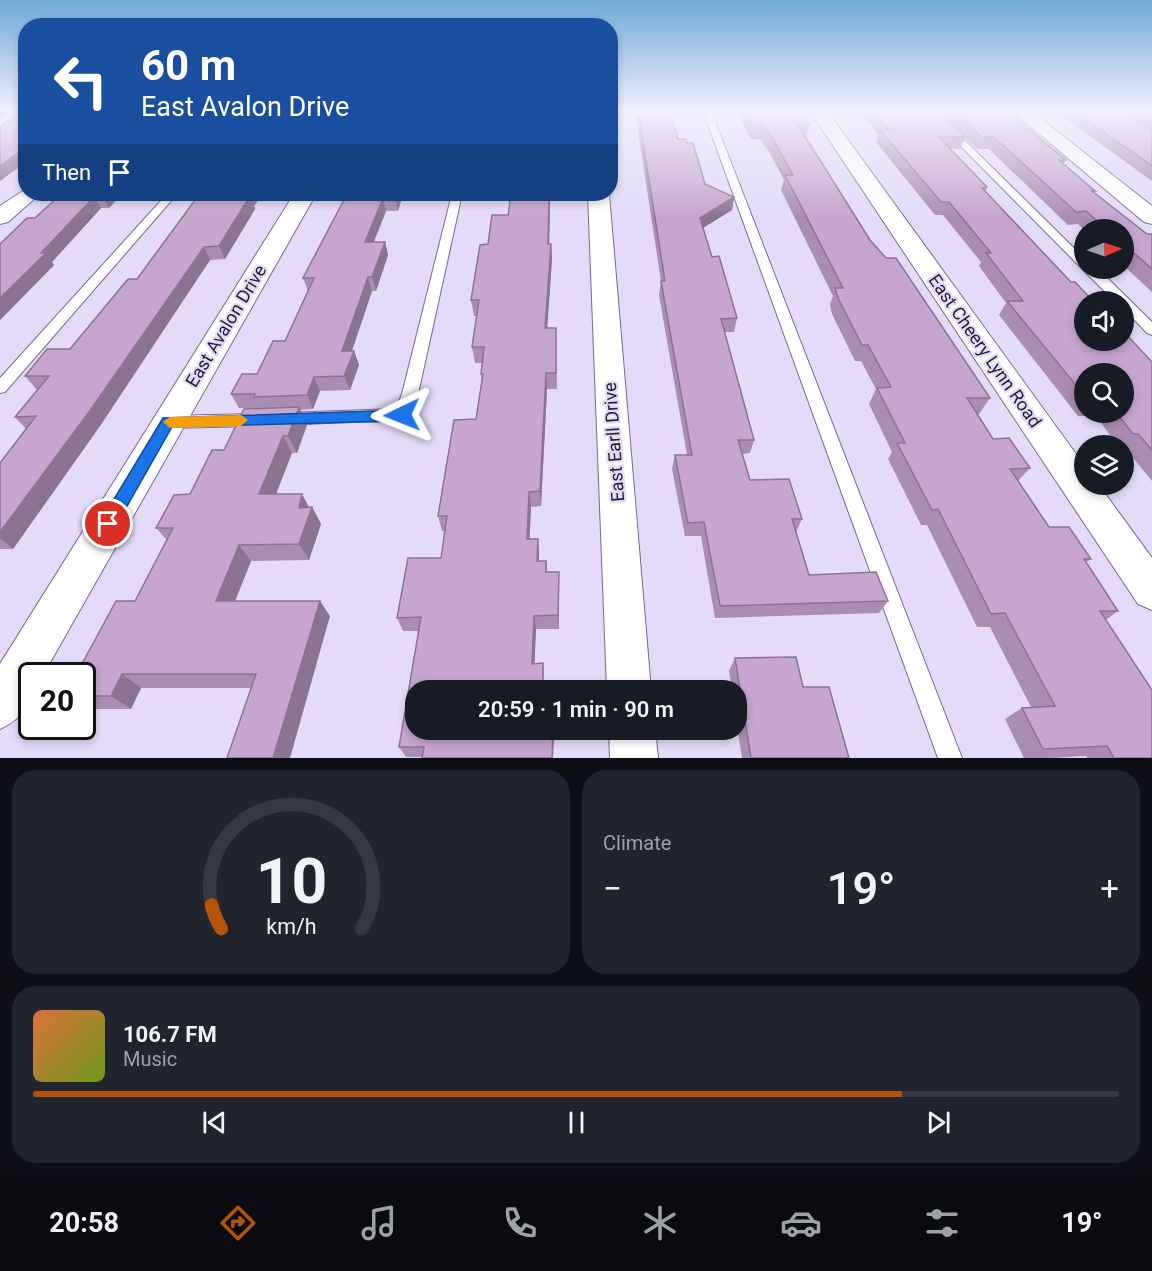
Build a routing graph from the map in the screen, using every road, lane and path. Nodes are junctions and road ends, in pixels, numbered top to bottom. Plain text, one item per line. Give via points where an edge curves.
1 (720, 146) edge
2 (843, 146) edge
3 (966, 146) edge
4 (1064, 146) edge
5 (19, 201) edge
6 (166, 201) edge
7 (301, 201) edge
8 (455, 201) edge
9 (598, 201) edge
10 (0, 217) edge
11 (1152, 217) edge
12 (1074, 254) edge
13 (1100, 279) edge
14 (1112, 291) edge
15 (1134, 313) edge
16 (1152, 330) edge
17 (0, 388) edge
18 (168, 422) junction
19 (1152, 591) edge
20 (628, 680) edge
21 (0, 706) edge
22 (633, 740) edge
23 (634, 758) edge
24 (950, 758) edge

1 - 24 lane
2 - 19 street, East Cheery Lynn Road
3 - 12 lane
4 - 11 street
5 - 10 street
6 - 17 lane
7 - 18 street, East Avalon Drive
8 - 18 lane via 402,415
9 - 20 street, East Earll Drive
13 - 14 lane
15 - 16 lane
18 - 21 street, East Avalon Drive
22 - 23 street

